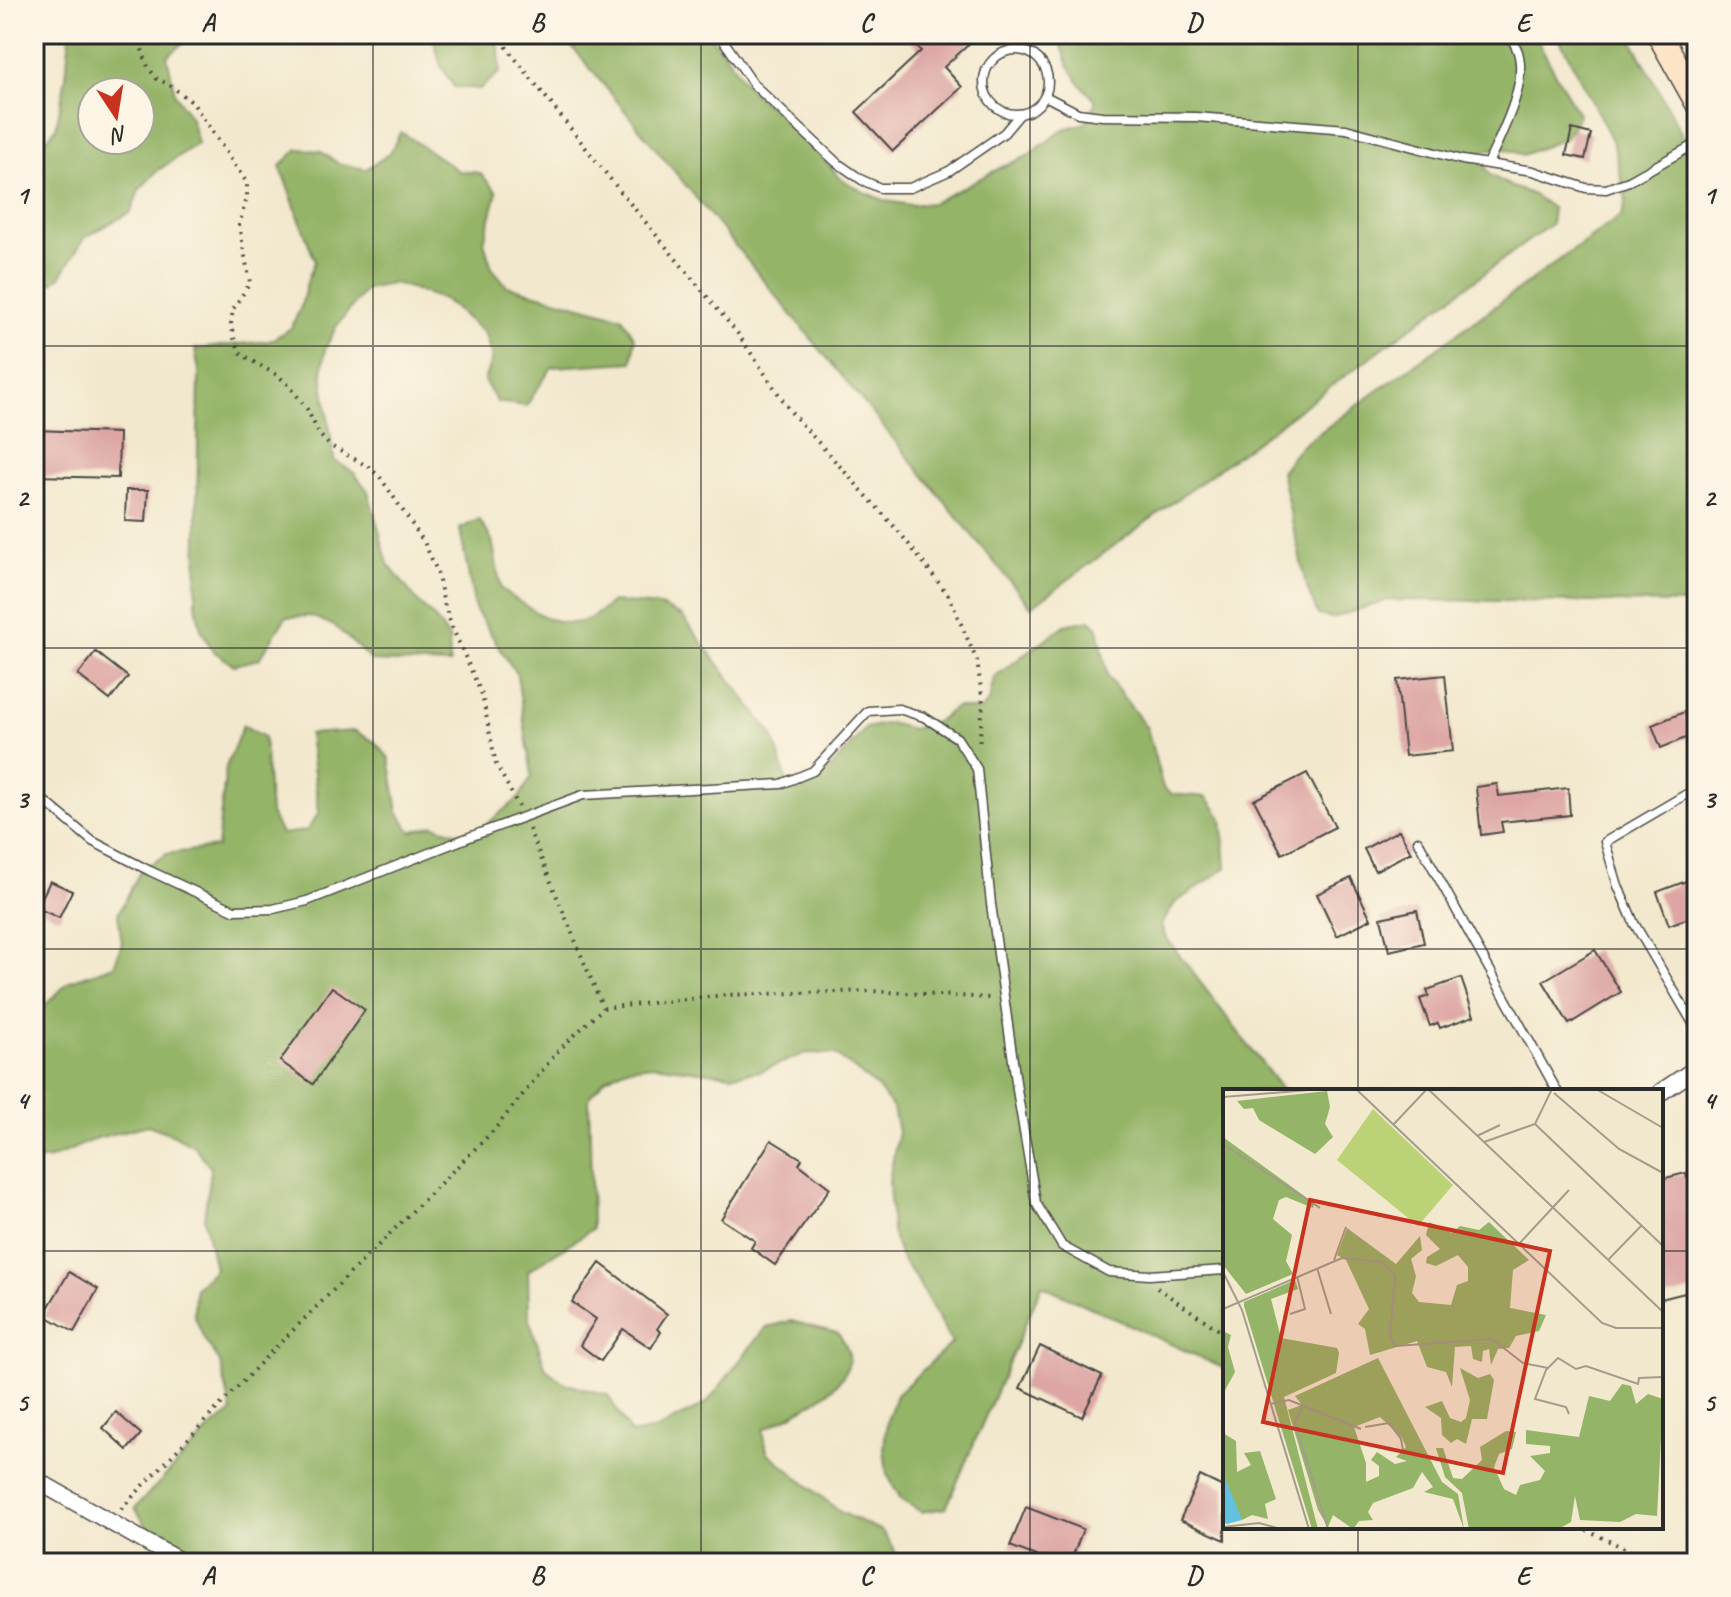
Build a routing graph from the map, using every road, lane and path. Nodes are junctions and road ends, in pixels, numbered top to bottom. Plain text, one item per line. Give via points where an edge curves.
1 (140, 34) edge
2 (496, 34) edge
3 (719, 34) edge
4 (1510, 34) edge
5 (1659, 34) edge
6 (1045, 96) junction
7 (1697, 102) edge
8 (1020, 114) junction
9 (1697, 143) edge
10 (1488, 164) junction
11 (977, 769) junction
12 (1697, 788) edge
13 (34, 795) edge
14 (523, 816) junction
15 (1418, 841) dead end
16 (1004, 999) junction
17 (603, 1008) junction
18 (1697, 1030) edge
19 (1697, 1068) edge
20 (1556, 1089) edge
21 (1663, 1091) edge
22 (1223, 1270) edge
23 (1136, 1274) junction
24 (1223, 1333) edge
25 (34, 1479) edge
26 (109, 1520) junction
27 (1583, 1529) edge
28 (1656, 1562) edge
29 (183, 1563) edge

1 - 14 path via 148,67 193,103 247,183 239,225 250,283 233,309 231,324 240,352 289,385 329,445 380,477 424,542 482,695 496,764
2 - 11 path via 738,334 790,411 949,596 977,661 983,703
3 - 8 lane via 763,94 836,162 880,188 910,188 949,171 1004,133
4 - 10 lane via 1520,72
5 - 7 main road
6 - 8 lane
6 - 8 lane via 1046,69 1037,58 1011,50 998,56 988,66 986,93 994,105
6 - 10 lane via 1078,113 1102,116 1196,117 1346,129
9 - 10 lane via 1606,189
11 - 14 lane via 957,738 924,717 899,709 868,711 813,771 781,784 583,795
11 - 16 lane
12 - 18 lane via 1605,842 1634,923
13 - 14 lane via 92,841 234,910 307,901
14 - 17 path
15 - 20 lane
16 - 17 path via 872,991 725,995
16 - 23 lane via 1036,1203 1062,1246 1109,1272
17 - 26 path via 558,1051 494,1130
19 - 21 street
22 - 23 lane
23 - 24 path
25 - 26 street
26 - 29 street
27 - 28 path

